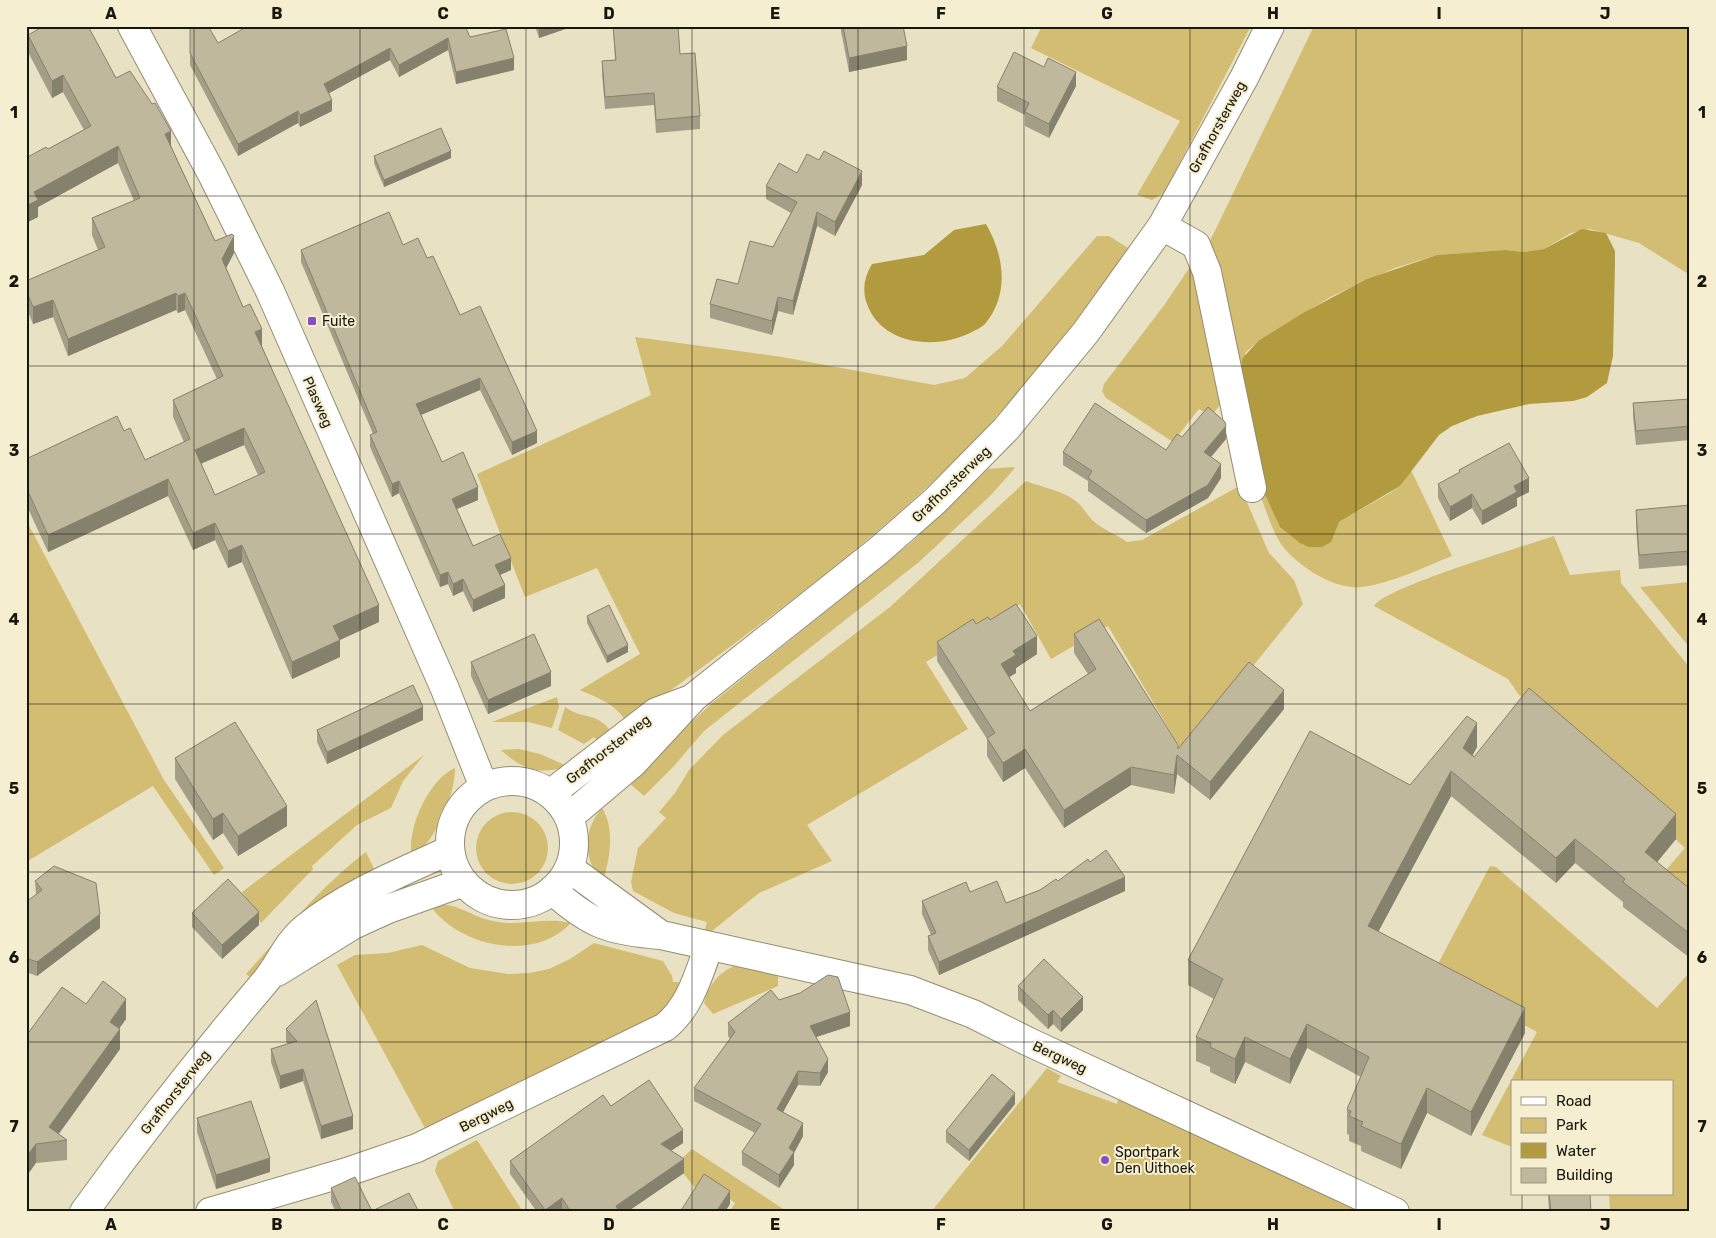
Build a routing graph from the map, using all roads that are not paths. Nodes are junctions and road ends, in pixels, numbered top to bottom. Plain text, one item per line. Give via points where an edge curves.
1 (132, 26) edge
2 (1270, 26) edge
3 (1162, 226) junction
4 (1252, 488) dead end
5 (694, 697) junction
6 (484, 787) junction
7 (550, 794) junction
8 (569, 817) junction
9 (450, 850) junction
10 (569, 868) junction
11 (464, 882) junction
12 (552, 890) junction
13 (661, 935) junction
14 (709, 946) junction
15 (270, 976) junction
16 (88, 1210) edge
17 (210, 1212) edge
18 (1395, 1212) edge

1 - 6 street, Plasweg via 212,174 270,291 445,689
2 - 3 street, Grafhorsterweg
3 - 4 street via 1196,245 1207,272
3 - 5 street, Grafhorsterweg via 1070,352 1006,430 878,551
5 - 7 street, Grafhorsterweg via 656,712
5 - 8 street, Grafhorsterweg via 633,763
6 - 7 street via 498,782 525,782
6 - 9 street via 461,807 450,835
7 - 8 street
8 - 10 street via 574,842
9 - 11 street
9 - 15 street, Grafhorsterweg via 368,888 320,917 288,946
10 - 12 street
10 - 13 street, Bergweg
11 - 12 street via 486,899 513,905 540,898
11 - 15 street, Grafhorsterweg via 353,925
12 - 13 street, Bergweg via 589,920 629,933
13 - 14 street, Bergweg
14 - 17 street, Bergweg via 688,1001 679,1016 665,1027 417,1148
14 - 18 street, Bergweg via 910,990 973,1014
15 - 16 street, Grafhorsterweg via 225,1027

